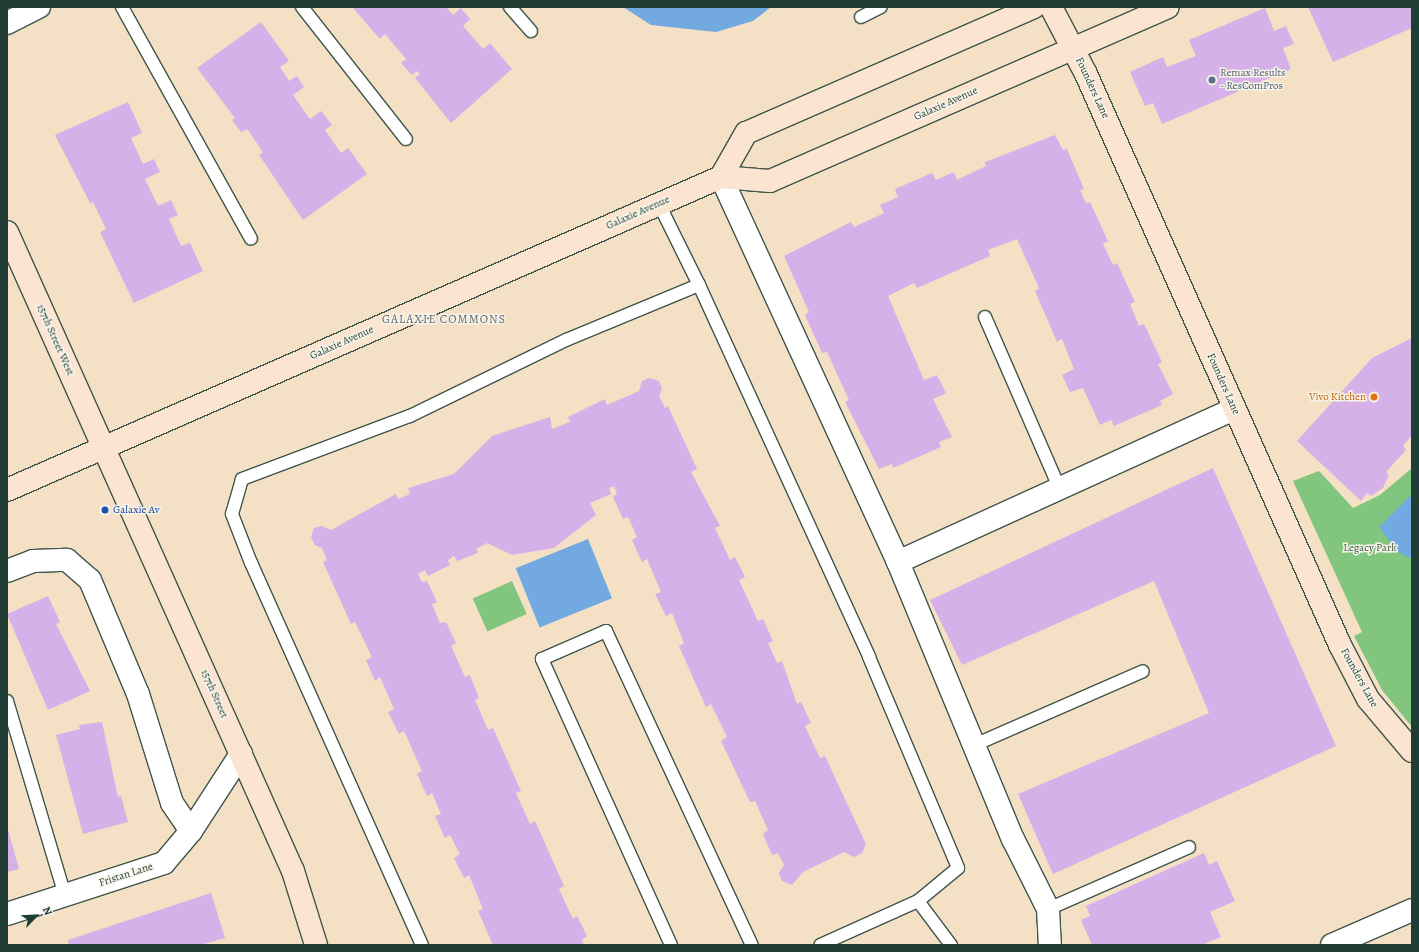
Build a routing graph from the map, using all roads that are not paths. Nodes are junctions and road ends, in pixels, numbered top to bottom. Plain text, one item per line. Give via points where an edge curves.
1 (39, 7) edge
2 (122, 7) edge
3 (302, 7) edge
4 (510, 7) edge
5 (881, 7) edge
6 (1034, 7) edge
7 (1051, 7) edge
8 (1168, 7) edge
9 (861, 17) dead end
10 (7, 23) edge
11 (531, 31) dead end
12 (1073, 48) junction
13 (406, 140) dead end
14 (721, 177) junction
15 (659, 204) junction
16 (7, 232) edge
17 (251, 239) dead end
18 (699, 285) junction
19 (985, 317) dead end
20 (1234, 409) junction
21 (104, 447) junction
22 (1059, 487) junction
23 (7, 490) edge
24 (898, 562) junction
25 (7, 571) edge
26 (1144, 671) dead end
27 (7, 701) edge
28 (974, 746) junction
29 (1412, 751) edge
30 (241, 754) junction
31 (191, 832) junction
32 (1189, 847) dead end
33 (65, 895) junction
34 (918, 901) junction
35 (1048, 909) junction
36 (1412, 910) edge
37 (7, 914) edge
38 (316, 945) edge
39 (422, 945) edge
40 (671, 945) edge
41 (752, 945) edge
42 (820, 945) edge
43 (951, 945) edge
44 (1050, 945) edge
45 (1332, 945) edge

1 - 10 street
2 - 17 lane
3 - 13 lane
4 - 11 lane
5 - 9 lane
6 - 14 street via 746,133
7 - 12 street, Founders Lane
8 - 12 street, Galaxie Avenue
12 - 14 street, Galaxie Avenue via 770,181
12 - 20 street, Founders Lane
14 - 15 street, Galaxie Avenue
14 - 24 street
15 - 18 lane
15 - 21 street, Galaxie Avenue
16 - 21 street, 157th Street West
18 - 34 lane via 869,657 958,868
18 - 39 lane via 566,340 410,416 242,479 232,514 251,563
19 - 22 lane
20 - 22 street
20 - 29 street, Founders Lane via 1354,673 1381,716
21 - 23 street, Galaxie Avenue
21 - 30 street, 157th Street
22 - 24 street
24 - 28 street
25 - 31 street via 33,561 67,560 90,580 138,694 172,803
26 - 28 lane
27 - 33 lane
28 - 35 street via 1013,839
30 - 31 street, Fristan Lane
30 - 38 street, 157th Street via 293,871
31 - 33 street, Fristan Lane via 164,863
32 - 35 lane
33 - 37 street, Fristan Lane
34 - 42 lane
34 - 43 lane
35 - 44 street
36 - 45 street
40 - 41 lane via 542,659 606,631

